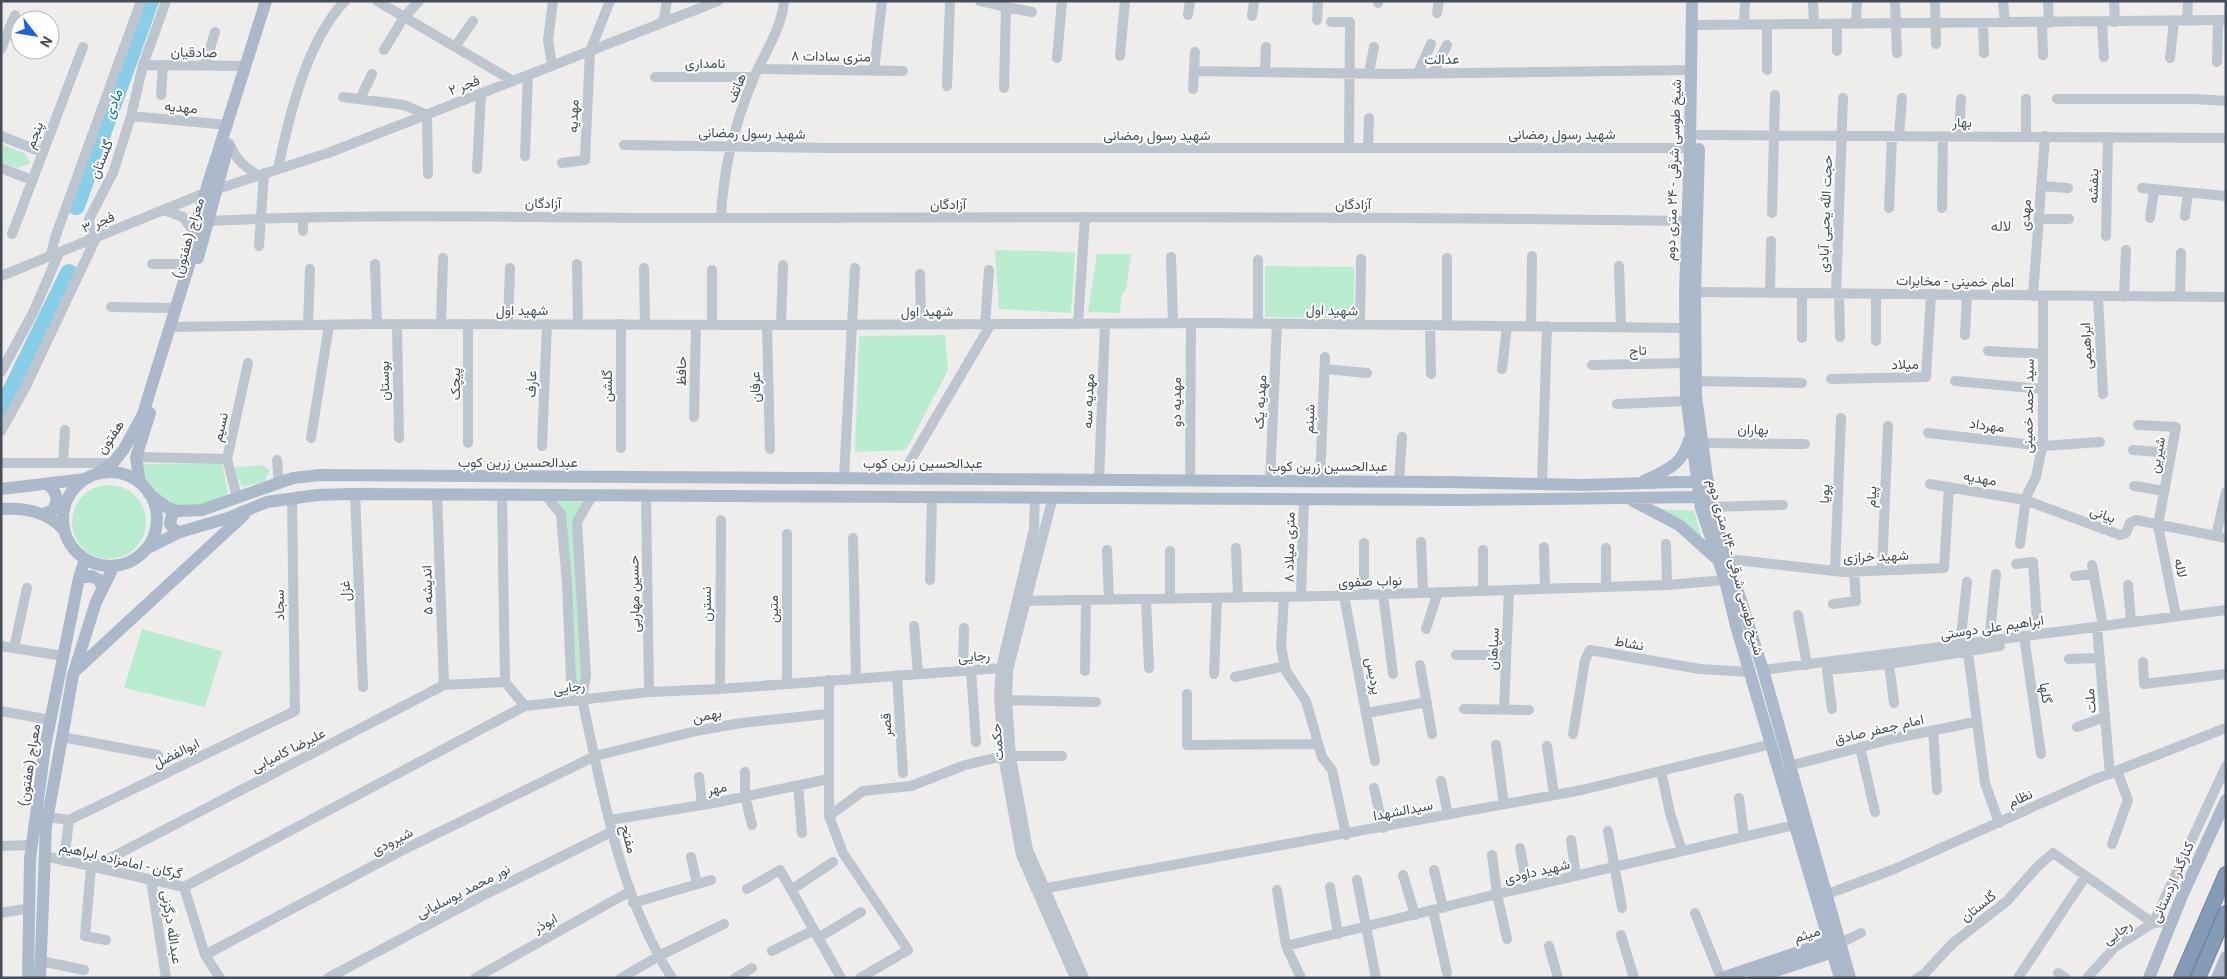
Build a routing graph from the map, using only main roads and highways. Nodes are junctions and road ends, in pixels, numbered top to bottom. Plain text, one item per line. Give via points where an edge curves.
1 (266, 1) edge
2 (274, 1) edge
3 (1692, 1) edge
4 (1700, 1) edge
5 (1696, 25) junction
6 (211, 191) junction
7 (1690, 292) junction
8 (173, 327) junction
9 (142, 414) joint
10 (1696, 440) junction
11 (98, 473) junction
12 (85, 479) junction
13 (988, 479) junction
14 (1016, 479) junction
15 (1702, 481) junction
16 (140, 483) junction
17 (48, 484) junction
18 (1622, 484) junction
19 (1639, 484) junction
20 (1, 489) edge
21 (149, 494) junction
22 (985, 496) junction
23 (1011, 497) junction
24 (1625, 500) junction
25 (1706, 500) junction
26 (1, 509) edge
27 (250, 509) junction
28 (178, 511) junction
29 (43, 514) junction
30 (64, 530) junction
31 (180, 532) junction
32 (146, 549) junction
33 (85, 559) junction
34 (1723, 560) junction
35 (114, 566) junction
36 (79, 578) junction
37 (102, 587) junction
38 (75, 671) junction
39 (1756, 671) junction
40 (2226, 800) edge
41 (2226, 874) edge
42 (2226, 913) edge
43 (2226, 937) edge
44 (1834, 946) junction
45 (2226, 957) edge
46 (2181, 975) edge
47 (2221, 975) edge
48 (28, 978) edge
49 (40, 978) edge
50 (1722, 978) edge
51 (1754, 978) edge
52 (1840, 978) edge
53 (1850, 978) edge
54 (2149, 978) edge
55 (2198, 978) edge
56 (2204, 978) edge

1 - 6 main road, معراج (هفتون)
2 - 6 main road, معراج (هفتون)
3 - 5 main road, شیخ طوسی شرقی - ۲۴ متری دوم
4 - 5 main road, شیخ طوسی شرقی - ۲۴ متری دوم
5 - 7 main road, شیخ طوسی شرقی - ۲۴ متری دوم via 1699,136
5 - 7 main road, شیخ طوسی شرقی - ۲۴ متری دوم via 1691,70 1686,221
6 - 8 main road, معراج (هفتون) via 174,308
6 - 8 main road, معراج (هفتون) via 209,221
7 - 10 main road, شیخ طوسی شرقی - ۲۴ متری دوم
7 - 10 main road, شیخ طوسی شرقی - ۲۴ متری دوم via 1684,328 1686,402
8 - 9 main road, معراج (هفتون)
8 - 16 main road, معراج (هفتون) via 136,457
9 - 11 main road, هفتون via 124,449 113,463
10 - 15 main road, شیخ طوسی شرقی - ۲۴ متری دوم
10 - 19 main road via 1676,464
11 - 12 main road
11 - 16 main road via 127,475
12 - 17 main road
12 - 30 main road via 66,502
13 - 14 main road, عبدالحسین زرین کوب
13 - 22 main road via 993,487
13 - 28 main road, عبدالحسین زرین کوب via 330,475 293,478 202,510
14 - 18 main road, عبدالحسین زرین کوب
14 - 23 main road via 1006,490
15 - 19 main road, عبدالحسین زرین کوب
15 - 25 main road, شیخ طوسی شرقی - ۲۴ متری دوم
16 - 21 main road
17 - 20 main road
17 - 29 main road via 57,501 53,510
18 - 19 main road, عبدالحسین زرین کوب
18 - 24 main road
21 - 28 main road
21 - 32 main road via 155,507 156,522
22 - 23 main road
22 - 27 main road via 355,493 292,498
23 - 24 main road
24 - 25 main road
24 - 34 main road via 1679,525
25 - 34 main road, شیخ طوسی شرقی - ۲۴ متری دوم
26 - 29 main road via 22,508
27 - 31 main road
27 - 38 main road
28 - 31 main road via 172,514 170,524
29 - 30 main road
30 - 33 main road via 76,552
31 - 32 main road
32 - 35 main road via 137,557
33 - 35 main road
33 - 36 main road, معراج (هفتون)
34 - 39 main road, شیخ طوسی شرقی - ۲۴ متری دوم
34 - 39 main road, شیخ طوسی شرقی - ۲۴ متری دوم via 1725,580
35 - 37 main road, معراج (هفتون)
36 - 37 main road via 92,576
36 - 48 main road, معراج (هفتون) via 50,720 32,845
37 - 38 main road, معراج (هفتون)
38 - 49 main road, معراج (هفتون) via 48,817
39 - 44 main road, شیخ طوسی شرقی - ۲۴ متری دوم via 1772,744
39 - 44 main road, شیخ طوسی شرقی - ۲۴ متری دوم via 1789,766 1825,894
40 - 54 main road, کنارگذر اردستانی
41 - 46 highway
42 - 55 highway
43 - 56 highway
44 - 50 main road, میثم
44 - 51 main road, میثم
44 - 52 main road, شیخ طوسی شرقی - ۲۴ متری دوم
44 - 53 main road, شیخ طوسی شرقی - ۲۴ متری دوم
45 - 47 main road

